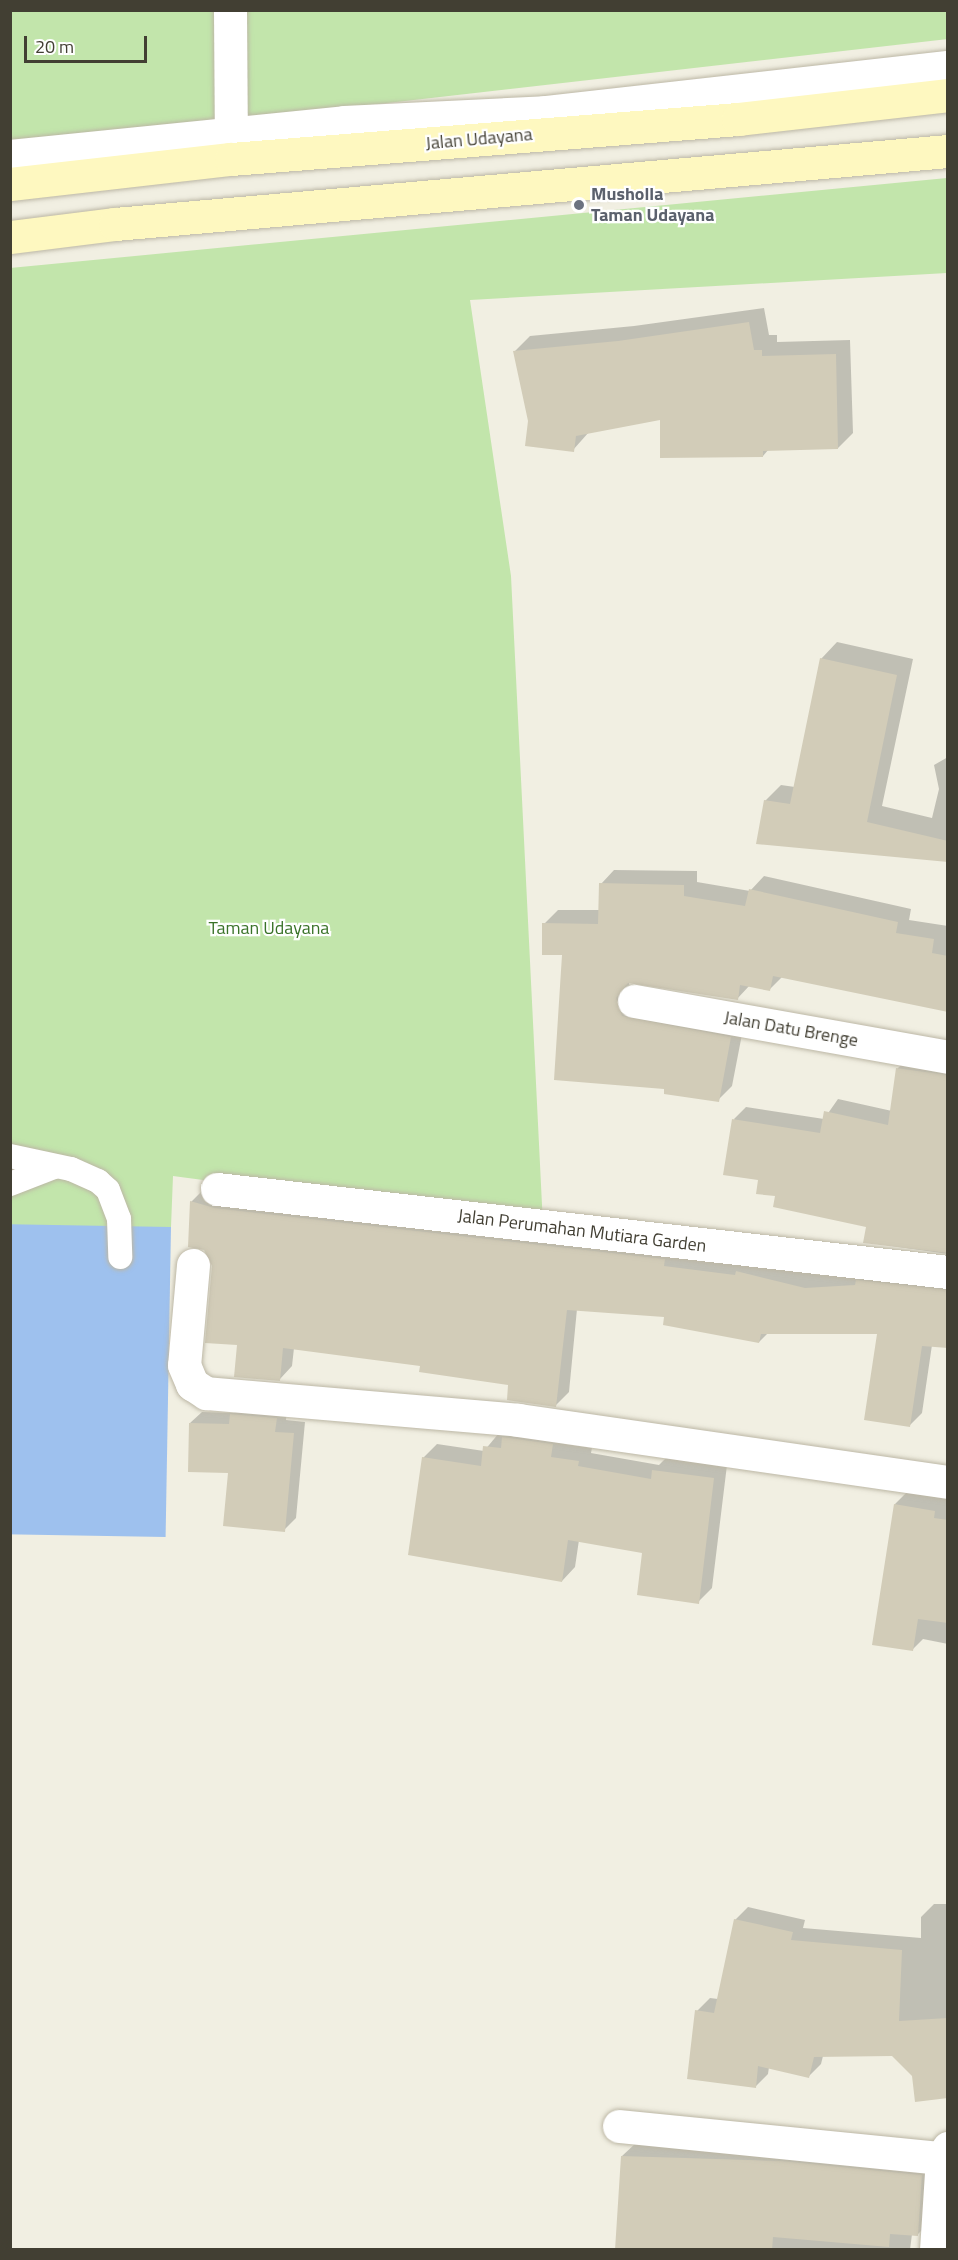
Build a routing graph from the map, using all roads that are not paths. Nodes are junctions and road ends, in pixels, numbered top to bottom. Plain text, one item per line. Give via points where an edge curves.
1 (230, 10) edge
2 (948, 67) edge
3 (948, 95) edge
4 (232, 146) junction
5 (948, 151) edge
6 (10, 156) edge
7 (10, 184) edge
8 (10, 237) edge
9 (634, 1001) dead end
10 (948, 1057) edge
11 (10, 1156) edge
12 (54, 1167) junction
13 (10, 1184) edge
14 (217, 1189) dead end
15 (120, 1257) dead end
16 (193, 1265) dead end
17 (948, 1272) edge
18 (948, 1482) edge
19 (619, 2126) dead end
20 (945, 2153) edge
21 (936, 2250) edge

1 - 4 street
2 - 4 street via 545,112 344,122
3 - 4 main road, Jalan Udayana via 738,118
4 - 6 street
4 - 7 main road, Jalan Udayana
5 - 8 main road via 115,224
9 - 10 street, Jalan Datu Brenge
11 - 12 lane
12 - 13 lane
12 - 15 lane via 86,1173 108,1190 119,1219
14 - 17 street, Jalan Perumahan Mutiara Garden
16 - 18 street via 184,1365 192,1384 206,1393 518,1420
19 - 20 street
20 - 21 street

